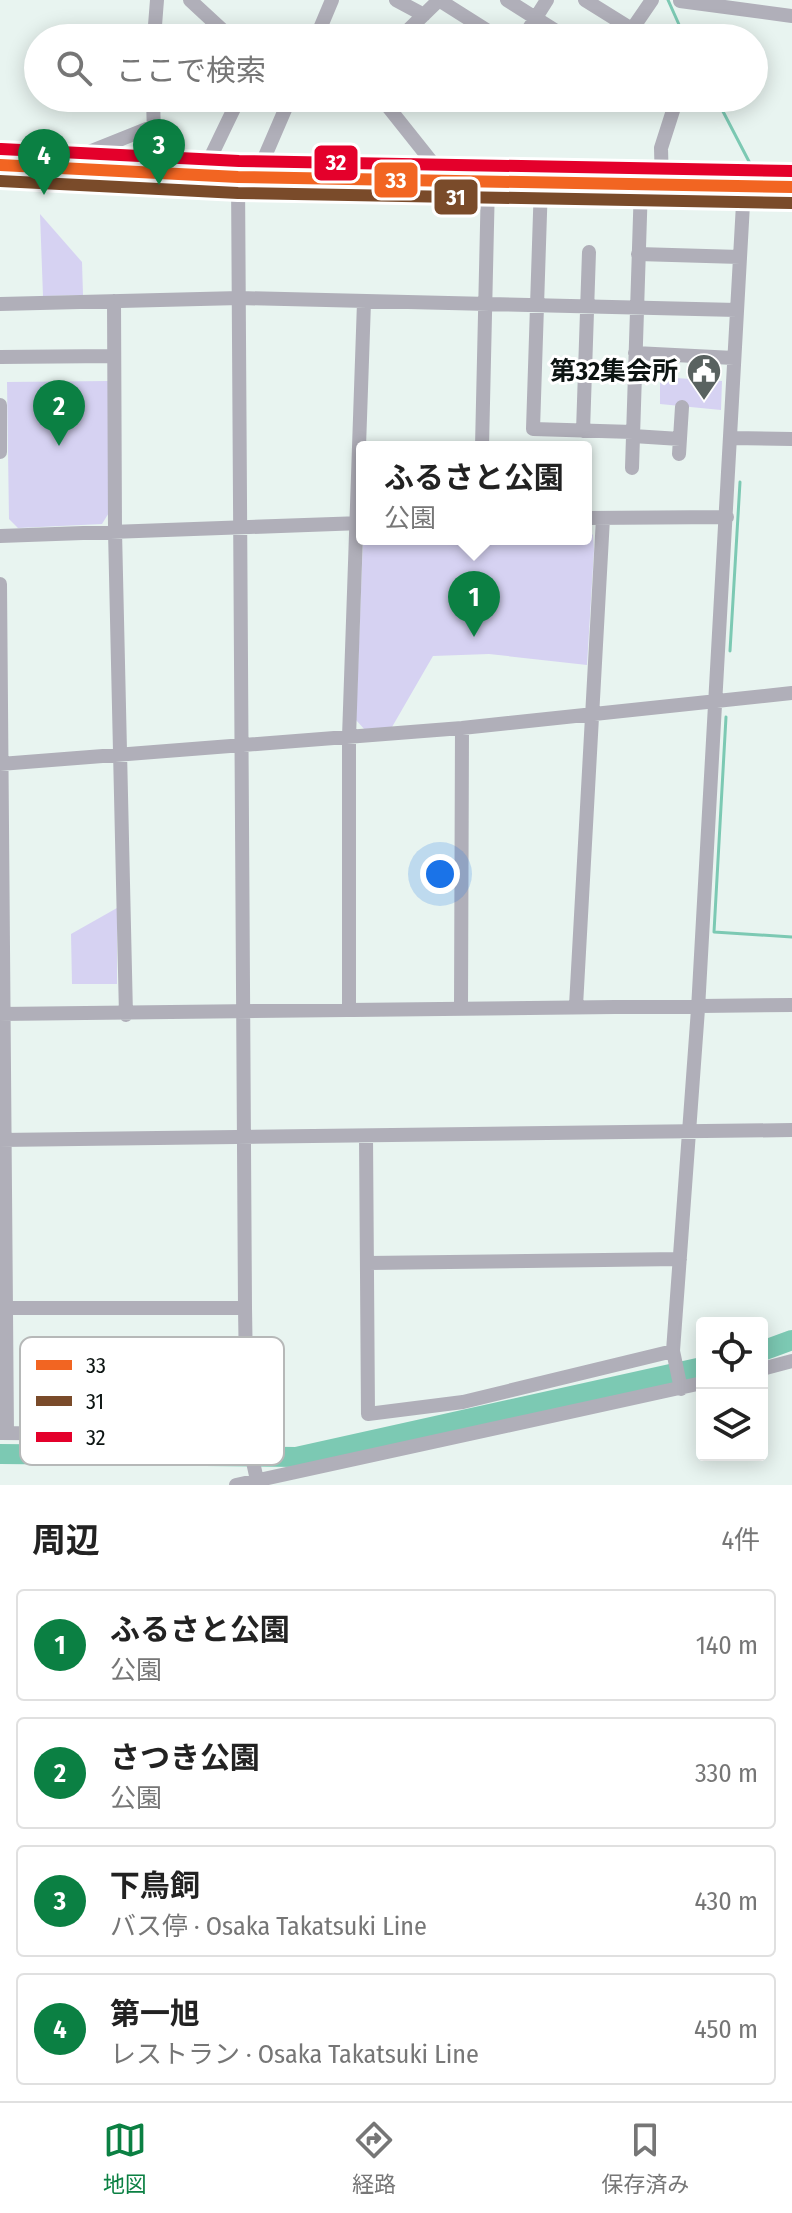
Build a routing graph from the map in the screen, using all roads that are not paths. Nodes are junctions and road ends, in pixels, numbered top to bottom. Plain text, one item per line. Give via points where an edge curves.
1 (157, 0) edge
2 (190, 0) edge
3 (332, 0) edge
4 (396, 0) edge
5 (439, 0) edge
6 (507, 0) edge
7 (547, 0) edge
8 (585, 0) edge
9 (652, 0) edge
10 (680, 1) edge
11 (737, 4) edge
12 (424, 15) junction
13 (792, 16) edge
14 (536, 18) junction
15 (155, 24) edge
16 (216, 24) edge
17 (322, 24) edge
18 (415, 24) edge
19 (477, 24) edge
20 (532, 24) edge
21 (545, 24) edge
22 (616, 24) edge
23 (636, 24) edge
24 (154, 112) edge
25 (232, 112) edge
26 (282, 112) edge
27 (392, 112) edge
28 (672, 112) edge
29 (154, 126) junction
30 (0, 165) edge
31 (82, 169) junction
32 (155, 172) junction
33 (202, 175) junction
34 (247, 177) junction
35 (447, 181) junction
36 (488, 182) junction
37 (541, 183) junction
38 (641, 185) junction
39 (662, 185) junction
40 (744, 186) junction
41 (792, 187) edge
42 (589, 252) dead end
43 (638, 254) junction
44 (740, 257) junction
45 (240, 298) junction
46 (114, 301) junction
47 (364, 302) junction
48 (485, 303) junction
49 (0, 304) edge
50 (536, 304) junction
51 (585, 306) junction
52 (636, 307) junction
53 (737, 310) junction
54 (635, 353) junction
55 (114, 356) junction
56 (0, 357) edge
57 (734, 358) junction
58 (0, 405) edge
59 (682, 407) dead end
60 (0, 420) edge
61 (583, 431) junction
62 (633, 434) junction
63 (731, 438) junction
64 (792, 439) edge
65 (360, 441) edge
66 (482, 441) edge
67 (0, 452) edge
68 (632, 468) dead end
69 (727, 517) junction
70 (592, 518) edge
71 (603, 518) junction
72 (356, 524) edge
73 (242, 525) junction
74 (115, 531) junction
75 (0, 536) edge
76 (357, 545) edge
77 (0, 584) edge
78 (0, 649) edge
79 (792, 693) edge
80 (714, 703) junction
81 (591, 711) junction
82 (462, 728) junction
83 (349, 737) junction
84 (242, 743) junction
85 (119, 754) junction
86 (1, 764) edge
87 (792, 1005) edge
88 (576, 1006) junction
89 (349, 1009) junction
90 (461, 1009) junction
91 (698, 1009) junction
92 (245, 1010) junction
93 (2, 1014) edge
94 (126, 1015) junction
95 (792, 1130) edge
96 (690, 1132) junction
97 (366, 1136) junction
98 (246, 1137) junction
99 (2, 1140) edge
100 (680, 1259) junction
101 (368, 1263) junction
102 (3, 1308) edge
103 (245, 1308) junction
104 (246, 1337) edge
105 (674, 1356) junction
106 (792, 1361) edge
107 (768, 1367) edge
108 (696, 1384) edge
109 (680, 1386) junction
110 (4, 1433) edge
111 (253, 1465) edge
112 (256, 1477) junction
113 (236, 1485) edge

1 - 15 street
2 - 16 street
3 - 17 street
4 - 12 street
5 - 12 street
5 - 19 street
6 - 14 street
7 - 14 street
8 - 22 street
9 - 23 street
10 - 11 street
11 - 13 street
12 - 18 street
14 - 20 street
14 - 21 street
24 - 29 street
25 - 33 street
26 - 34 street
27 - 35 street
28 - 39 street via 661,148
29 - 31 street via 84,154
29 - 32 street
30 - 31 main road
31 - 32 main road
32 - 33 main road
33 - 34 main road
34 - 35 main road
34 - 45 street
35 - 36 main road
36 - 37 main road
36 - 48 street
37 - 38 main road
37 - 50 street
38 - 39 main road
38 - 43 street
39 - 40 main road
40 - 41 main road
40 - 44 street
42 - 51 street
43 - 44 street
43 - 52 street
44 - 53 street
45 - 46 street
45 - 47 street
45 - 73 street
46 - 49 street
46 - 55 street
47 - 48 street
47 - 65 street
48 - 50 street
48 - 66 street
50 - 51 street
50 - 61 street via 533,429
51 - 52 street
51 - 61 street
52 - 53 street
52 - 54 street
53 - 57 street
54 - 57 street
54 - 62 street
55 - 56 street
55 - 74 street
57 - 63 street
58 - 60 street
59 - 62 street via 679,446
60 - 67 street
61 - 62 street
62 - 68 street
63 - 64 street
63 - 69 street
69 - 71 street
69 - 80 street
70 - 71 street
71 - 81 street
72 - 73 street
73 - 74 street
73 - 84 street
74 - 75 street
74 - 85 street
76 - 83 street
77 - 78 street
78 - 86 street
79 - 80 street
80 - 81 street
80 - 91 street
81 - 82 street
81 - 88 street
82 - 83 street
82 - 90 street
83 - 84 street
83 - 89 street
84 - 85 street
84 - 92 street
85 - 86 street
85 - 94 street
86 - 93 street
87 - 91 street
88 - 90 street
88 - 91 street
89 - 90 street
89 - 92 street
91 - 96 street
92 - 94 street
92 - 98 street
93 - 94 street
93 - 99 street
95 - 96 street
96 - 97 street
96 - 100 street
97 - 98 street
97 - 101 street
98 - 99 street
98 - 103 street
99 - 102 street
100 - 101 street
100 - 105 street
101 - 105 street via 368,1414 463,1402
102 - 103 street
102 - 110 street
103 - 104 street
105 - 109 street
106 - 107 street
108 - 109 street
109 - 112 street
111 - 112 street
112 - 113 street

